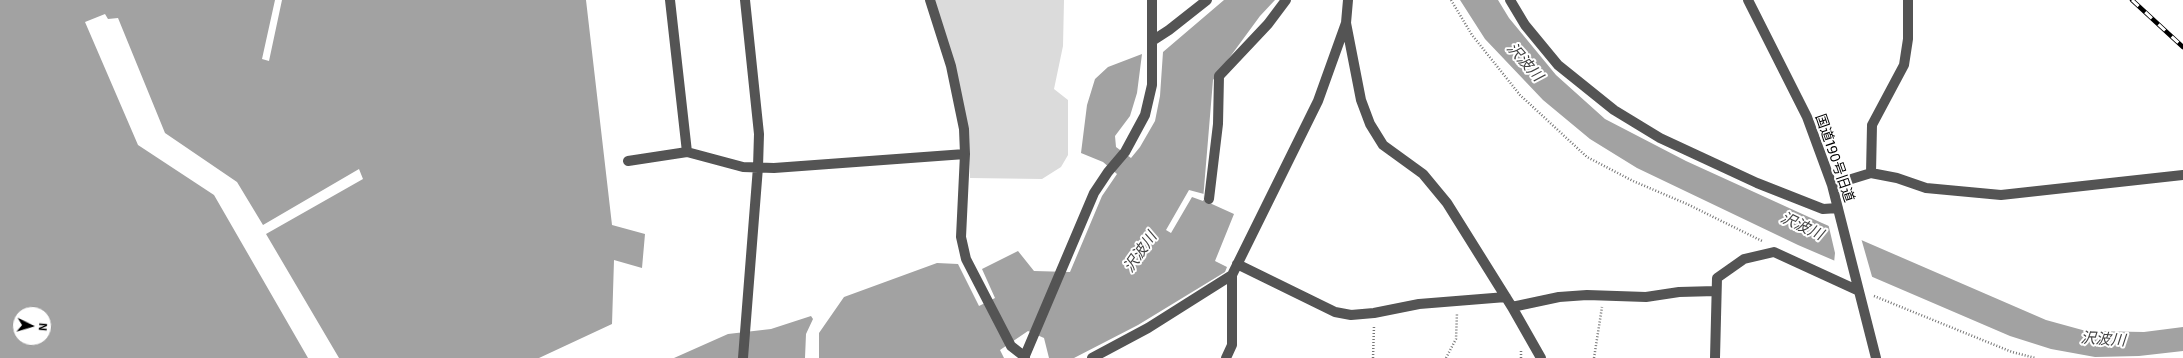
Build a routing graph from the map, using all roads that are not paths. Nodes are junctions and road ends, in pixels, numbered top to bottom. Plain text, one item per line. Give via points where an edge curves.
1 (670, 0) edge
2 (745, 0) edge
3 (930, 0) edge
4 (1152, 0) edge
5 (1207, 0) edge
6 (1286, 0) edge
7 (1348, 0) edge
8 (1510, 0) edge
9 (1748, 0) edge
10 (1908, 0) edge
11 (1346, 23) junction
12 (1152, 41) junction
13 (687, 152) junction
14 (965, 154) junction
15 (628, 161) dead end
16 (758, 167) junction
17 (1872, 173) junction
18 (2183, 176) edge
19 (1832, 185) junction
20 (1210, 199) dead end
21 (1838, 208) junction
22 (1237, 264) junction
23 (1232, 275) junction
24 (1716, 291) junction
25 (1859, 291) junction
26 (1506, 297) junction
27 (1512, 307) junction
28 (1024, 357) edge
29 (743, 358) edge
30 (1092, 358) edge
31 (1226, 358) edge
32 (1541, 358) edge
33 (1715, 358) edge
34 (1876, 358) edge

1 - 13 street
2 - 16 street via 759,134
3 - 14 street via 951,66 964,129
4 - 12 street
5 - 12 street
6 - 20 street via 1268,24 1219,76 1218,124
7 - 11 street
8 - 21 street via 1525,25 1558,66 1614,110 1660,138 1758,183 1823,209
9 - 19 street, 国道190号旧道 via 1807,117
10 - 17 street via 1908,39 1904,65 1872,125
11 - 22 street via 1318,101
11 - 26 street via 1361,100 1370,124 1383,145 1423,174 1447,203
12 - 28 street via 1152,85 1136,135 1094,193
13 - 15 street
13 - 16 street via 744,167
14 - 16 street
14 - 28 street via 961,237 966,259 1011,346
16 - 29 street
17 - 18 street via 1926,188 2001,195
17 - 19 street
19 - 21 street, 国道190号旧道
21 - 25 street, 国道190号旧道
22 - 23 street
22 - 26 street via 1336,312 1350,315 1419,304
23 - 30 street via 1148,328
23 - 31 street via 1232,345
24 - 25 street via 1717,278 1732,267 1744,259 1774,252
24 - 27 street via 1679,292 1646,297 1559,297
24 - 33 street
25 - 34 street, 国道190号旧道
26 - 27 street
27 - 32 street

